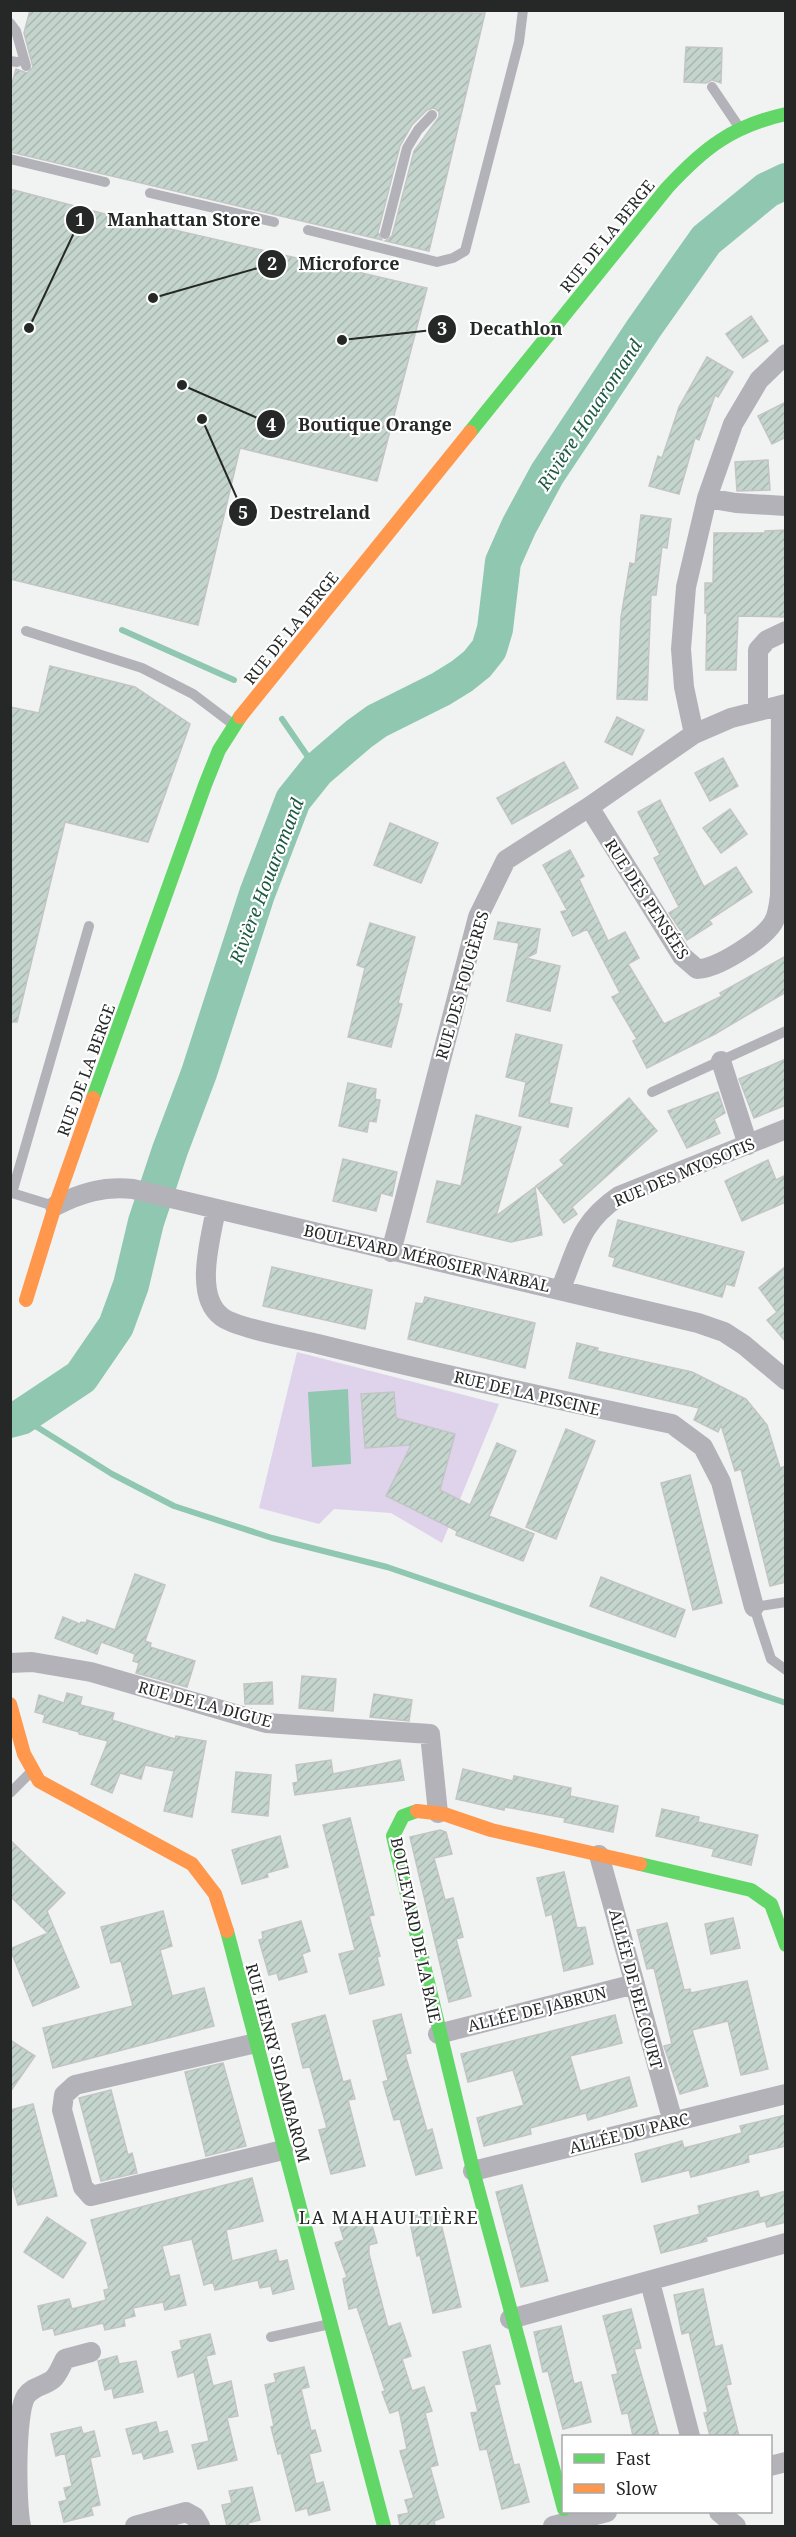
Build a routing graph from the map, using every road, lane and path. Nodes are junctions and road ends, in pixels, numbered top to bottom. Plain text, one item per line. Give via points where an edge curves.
1 (523, 10) edge
2 (10, 23) edge
3 (18, 63) edge
4 (712, 87) dead end
5 (786, 114) edge
6 (432, 115) dead end
7 (739, 127) junction
8 (10, 159) edge
9 (105, 182) dead end
10 (150, 193) dead end
11 (274, 222) dead end
12 (308, 231) dead end
13 (386, 234) dead end
14 (786, 354) edge
15 (707, 498) junction
16 (786, 506) edge
17 (26, 631) dead end
18 (786, 631) edge
19 (783, 704) edge
20 (758, 711) junction
21 (234, 725) junction
22 (694, 734) junction
23 (590, 807) junction
24 (89, 926) dead end
25 (786, 1031) edge
26 (721, 1061) junction
27 (652, 1092) dead end
28 (786, 1129) edge
29 (748, 1145) junction
30 (11, 1195) edge
31 (55, 1206) junction
32 (216, 1209) junction
33 (391, 1252) junction
34 (561, 1288) junction
35 (26, 1300) dead end
36 (786, 1380) edge
37 (786, 1602) edge
38 (753, 1608) junction
39 (10, 1663) edge
40 (786, 1670) edge
41 (10, 1704) edge
42 (31, 1772) junction
43 (10, 1793) edge
44 (438, 1813) junction
45 (599, 1855) junction
46 (786, 1944) edge
47 (635, 1984) junction
48 (438, 2034) junction
49 (256, 2043) junction
50 (786, 2094) edge
51 (673, 2122) junction
52 (283, 2150) junction
53 (473, 2171) junction
54 (786, 2243) edge
55 (650, 2282) junction
56 (510, 2319) junction
57 (330, 2324) junction
58 (271, 2337) dead end
59 (91, 2352) dead end
60 (690, 2435) edge
61 (592, 2513) edge
62 (721, 2513) edge
63 (562, 2517) edge
64 (21, 2526) edge
65 (135, 2526) edge
66 (200, 2526) edge
67 (384, 2526) edge
68 (736, 2526) edge

1 - 12 lane via 519,42 465,251 437,262
2 - 3 lane via 16,32
4 - 7 lane
5 - 7 street, RUE DE LA BERGE
6 - 13 lane via 407,148
7 - 21 street, RUE DE LA BERGE via 703,150 667,188
8 - 9 lane
10 - 11 lane
14 - 15 street via 759,380 733,424
15 - 16 street
15 - 22 street via 686,587 681,649
17 - 21 lane via 142,668 193,694
18 - 20 street via 767,640 758,650
19 - 20 street, RUE DES FOUGÈRES
19 - 23 street, RUE DES PENSÉES via 778,910 773,923 762,934 717,964 697,969 682,956
20 - 22 street, RUE DES FOUGÈRES
21 - 31 street, RUE DE LA BERGE via 205,785
22 - 23 street, RUE DES FOUGÈRES
23 - 33 street, RUE DES FOUGÈRES via 507,860 478,917
24 - 30 lane
25 - 26 lane
26 - 27 lane
26 - 29 street
28 - 29 street, RUE DES MYOSOTIS
29 - 34 street, RUE DES MYOSOTIS via 619,1196 604,1206 584,1229
30 - 31 lane
31 - 32 street, BOULEVARD MÉROSIER NARBAL via 96,1189 116,1187
31 - 35 street, RUE DE LA BERGE
32 - 33 street, BOULEVARD MÉROSIER NARBAL
32 - 38 street, RUE DE LA PISCINE via 205,1279 210,1301 221,1317 246,1327 382,1360 672,1425 704,1447 721,1482
33 - 34 street, BOULEVARD MÉROSIER NARBAL
34 - 36 street, BOULEVARD MÉROSIER NARBAL via 724,1332
37 - 38 lane
38 - 40 lane, RUE DE LA PISCINE via 771,1659
39 - 44 street, RUE DE LA DIGUE via 32,1662 81,1670 266,1723 430,1734
41 - 42 street
42 - 43 lane
42 - 49 street, RUE HENRY SIDAMBAROM via 46,1786 159,1845 201,1873 220,1908
44 - 45 street, BOULEVARD DE LA BAIE via 482,1828
44 - 48 street, BOULEVARD DE LA BAIE via 414,1811 402,1816 393,1836
45 - 46 street, BOULEVARD DE LA BAIE via 758,1894 771,1904
45 - 47 street, ALLÉE DE BELCOURT
47 - 48 street, ALLÉE DE JABRUN
47 - 51 street, ALLÉE DE BELCOURT
48 - 53 street, BOULEVARD DE LA BAIE
49 - 52 street, RUE HENRY SIDAMBAROM
49 - 52 street via 75,2085 64,2096 62,2110 83,2187 91,2196
50 - 51 street, ALLÉE DU PARC
51 - 53 street, ALLÉE DU PARC
52 - 57 street, RUE HENRY SIDAMBAROM
53 - 56 street, BOULEVARD DE LA BAIE
54 - 55 street
55 - 56 street
55 - 60 street
56 - 63 street, BOULEVARD DE LA BAIE
57 - 58 lane
57 - 67 street, RUE HENRY SIDAMBAROM
59 - 64 street via 65,2359 54,2379 31,2390 24,2400 18,2504
61 - 63 street
62 - 68 street
65 - 66 street via 186,2512

